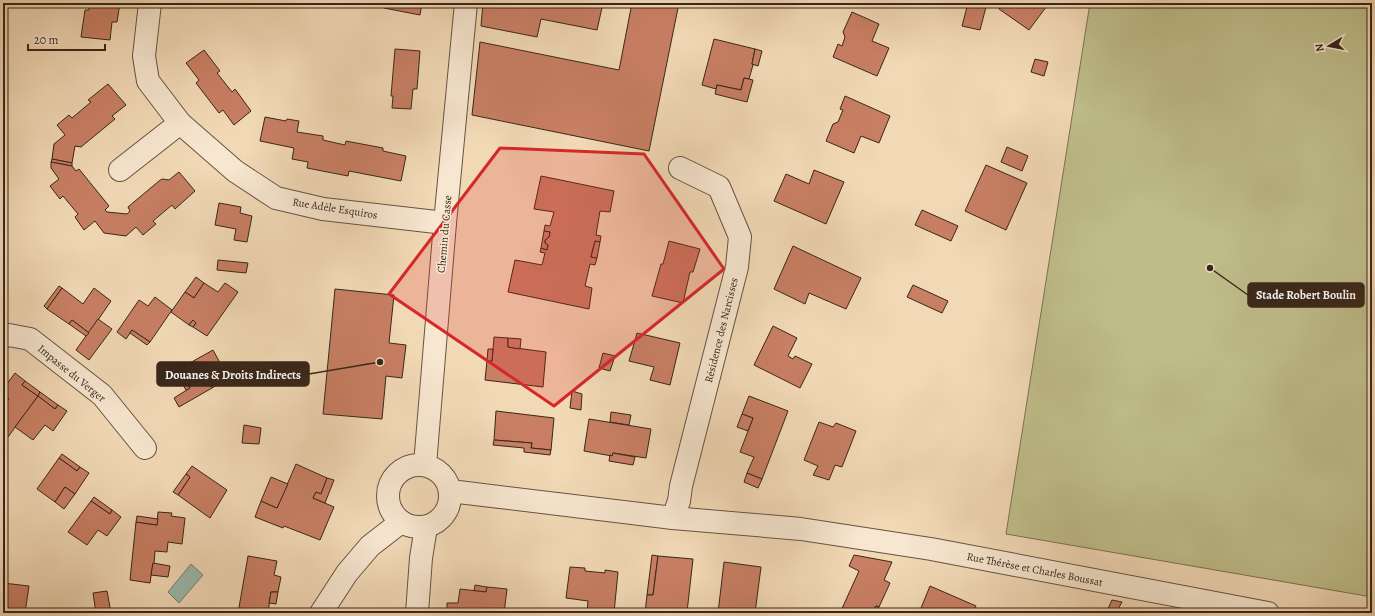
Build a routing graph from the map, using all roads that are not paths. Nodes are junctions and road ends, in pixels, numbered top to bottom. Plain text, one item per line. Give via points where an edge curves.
1 (150, 3) edge
2 (466, 3) edge
3 (180, 123) junction
4 (680, 168) dead end
5 (120, 170) dead end
6 (445, 223) junction
7 (3, 337) edge
8 (145, 448) dead end
9 (425, 465) junction
10 (450, 491) junction
11 (673, 518) junction
12 (401, 522) junction
13 (426, 527) junction
14 (321, 613) edge
15 (417, 613) edge
16 (1268, 613) edge

1 - 3 street, Rue Adèle Esquiros via 144,56 148,81
2 - 6 street, Chemin du Casse
3 - 5 street
3 - 6 street, Rue Adèle Esquiros via 235,171 276,198 323,209
4 - 11 street, Résidence des Narcisses via 719,187 740,237 737,267
6 - 9 street, Chemin du Casse
7 - 8 street, Impasse du Verger via 9,335 30,339 102,394
9 - 10 street via 440,473
9 - 12 street via 404,468 390,484 389,505
10 - 11 street
10 - 13 street via 448,507 443,516
11 - 16 street, Rue Thérèse et Charles Boussat via 801,530 931,549
12 - 13 street via 417,528
12 - 14 street via 370,546 347,572
13 - 15 street

